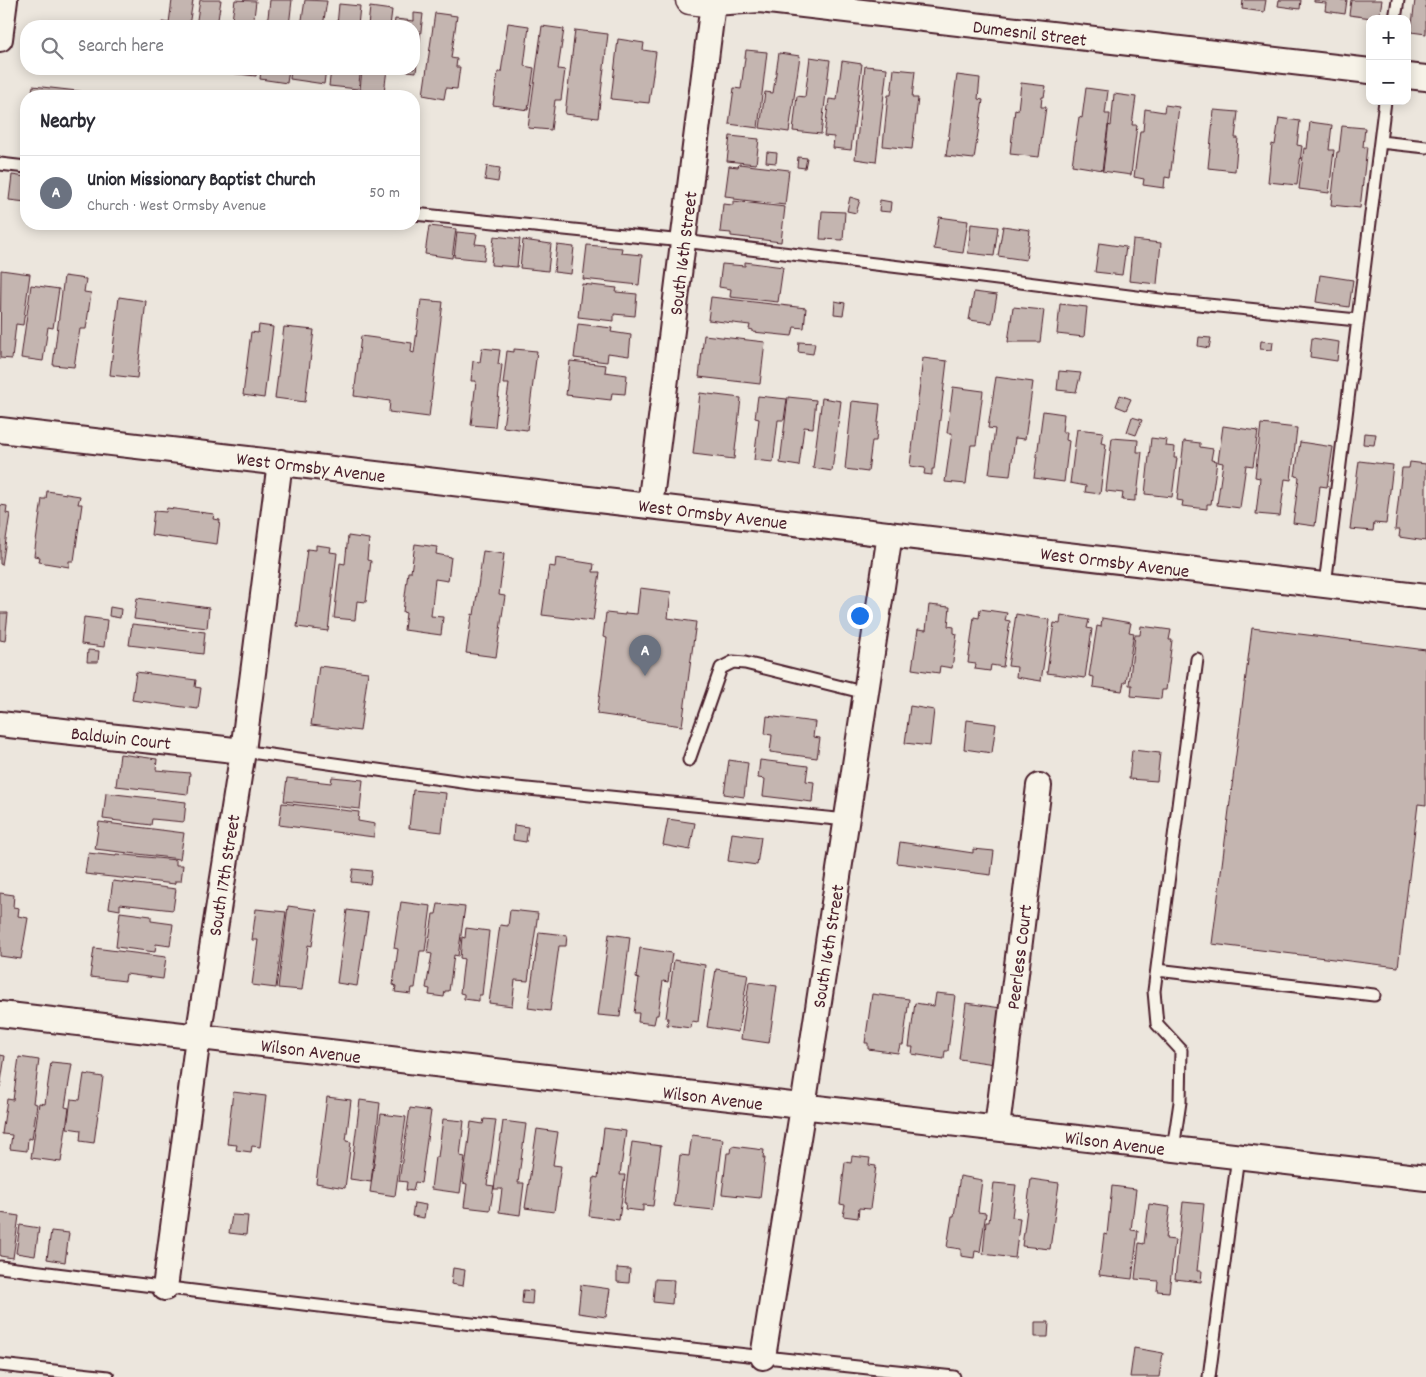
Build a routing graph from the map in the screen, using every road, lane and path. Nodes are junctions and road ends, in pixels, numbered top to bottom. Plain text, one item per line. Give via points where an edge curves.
1 (5, 0) edge
2 (1398, 0) edge
3 (706, 1) edge
4 (1396, 15) edge
5 (0, 39) edge
6 (1366, 71) edge
7 (1411, 76) edge
8 (1426, 78) edge
9 (1385, 105) edge
10 (1380, 142) junction
11 (1426, 147) edge
12 (0, 164) edge
13 (20, 166) edge
14 (420, 215) edge
15 (683, 241) junction
16 (1357, 320) junction
17 (0, 430) edge
18 (280, 462) junction
19 (650, 506) junction
20 (890, 534) junction
21 (1326, 585) junction
22 (1426, 597) edge
23 (1198, 659) dead end
24 (866, 693) junction
25 (0, 724) edge
26 (242, 751) junction
27 (689, 760) dead end
28 (1039, 786) dead end
29 (846, 820) junction
30 (1157, 970) junction
31 (1374, 995) dead end
32 (0, 1014) edge
33 (198, 1037) junction
34 (803, 1107) junction
35 (997, 1128) junction
36 (1173, 1149) junction
37 (1238, 1156) junction
38 (1426, 1178) edge
39 (0, 1267) edge
40 (165, 1288) junction
41 (763, 1357) junction
42 (0, 1365) edge
43 (108, 1377) edge
44 (954, 1377) edge
45 (1209, 1377) edge

1 - 5 street
2 - 4 lane
3 - 6 street, Dumesnil Street via 760,0
3 - 15 street, South 16th Street
7 - 8 street
9 - 10 lane
10 - 11 lane
10 - 16 lane
12 - 13 lane
14 - 15 lane
15 - 16 lane
15 - 19 street, South 16th Street
16 - 21 lane
17 - 18 street, West Ormsby Avenue
18 - 19 street, West Ormsby Avenue
18 - 26 street, South 17th Street
19 - 20 street, West Ormsby Avenue
20 - 21 street, West Ormsby Avenue
20 - 24 street, South 16th Street
21 - 22 street, West Ormsby Avenue
23 - 30 lane
24 - 27 lane via 733,662 721,668
24 - 29 street, South 16th Street
25 - 26 street, Baldwin Court
26 - 29 lane via 477,784
26 - 33 street, South 17th Street
28 - 35 street, Peerless Court
29 - 34 street, South 16th Street
30 - 31 lane
30 - 36 lane via 1154,991 1157,1024 1181,1050 1180,1102
32 - 33 street, Wilson Avenue
33 - 34 street, Wilson Avenue
33 - 40 street, South 17th Street
34 - 35 street, Wilson Avenue
34 - 41 street, South 16th Street
35 - 36 street, Wilson Avenue
36 - 37 street, Wilson Avenue
37 - 38 street, Wilson Avenue
37 - 45 lane
39 - 40 lane
40 - 41 lane
41 - 44 lane
42 - 43 lane

